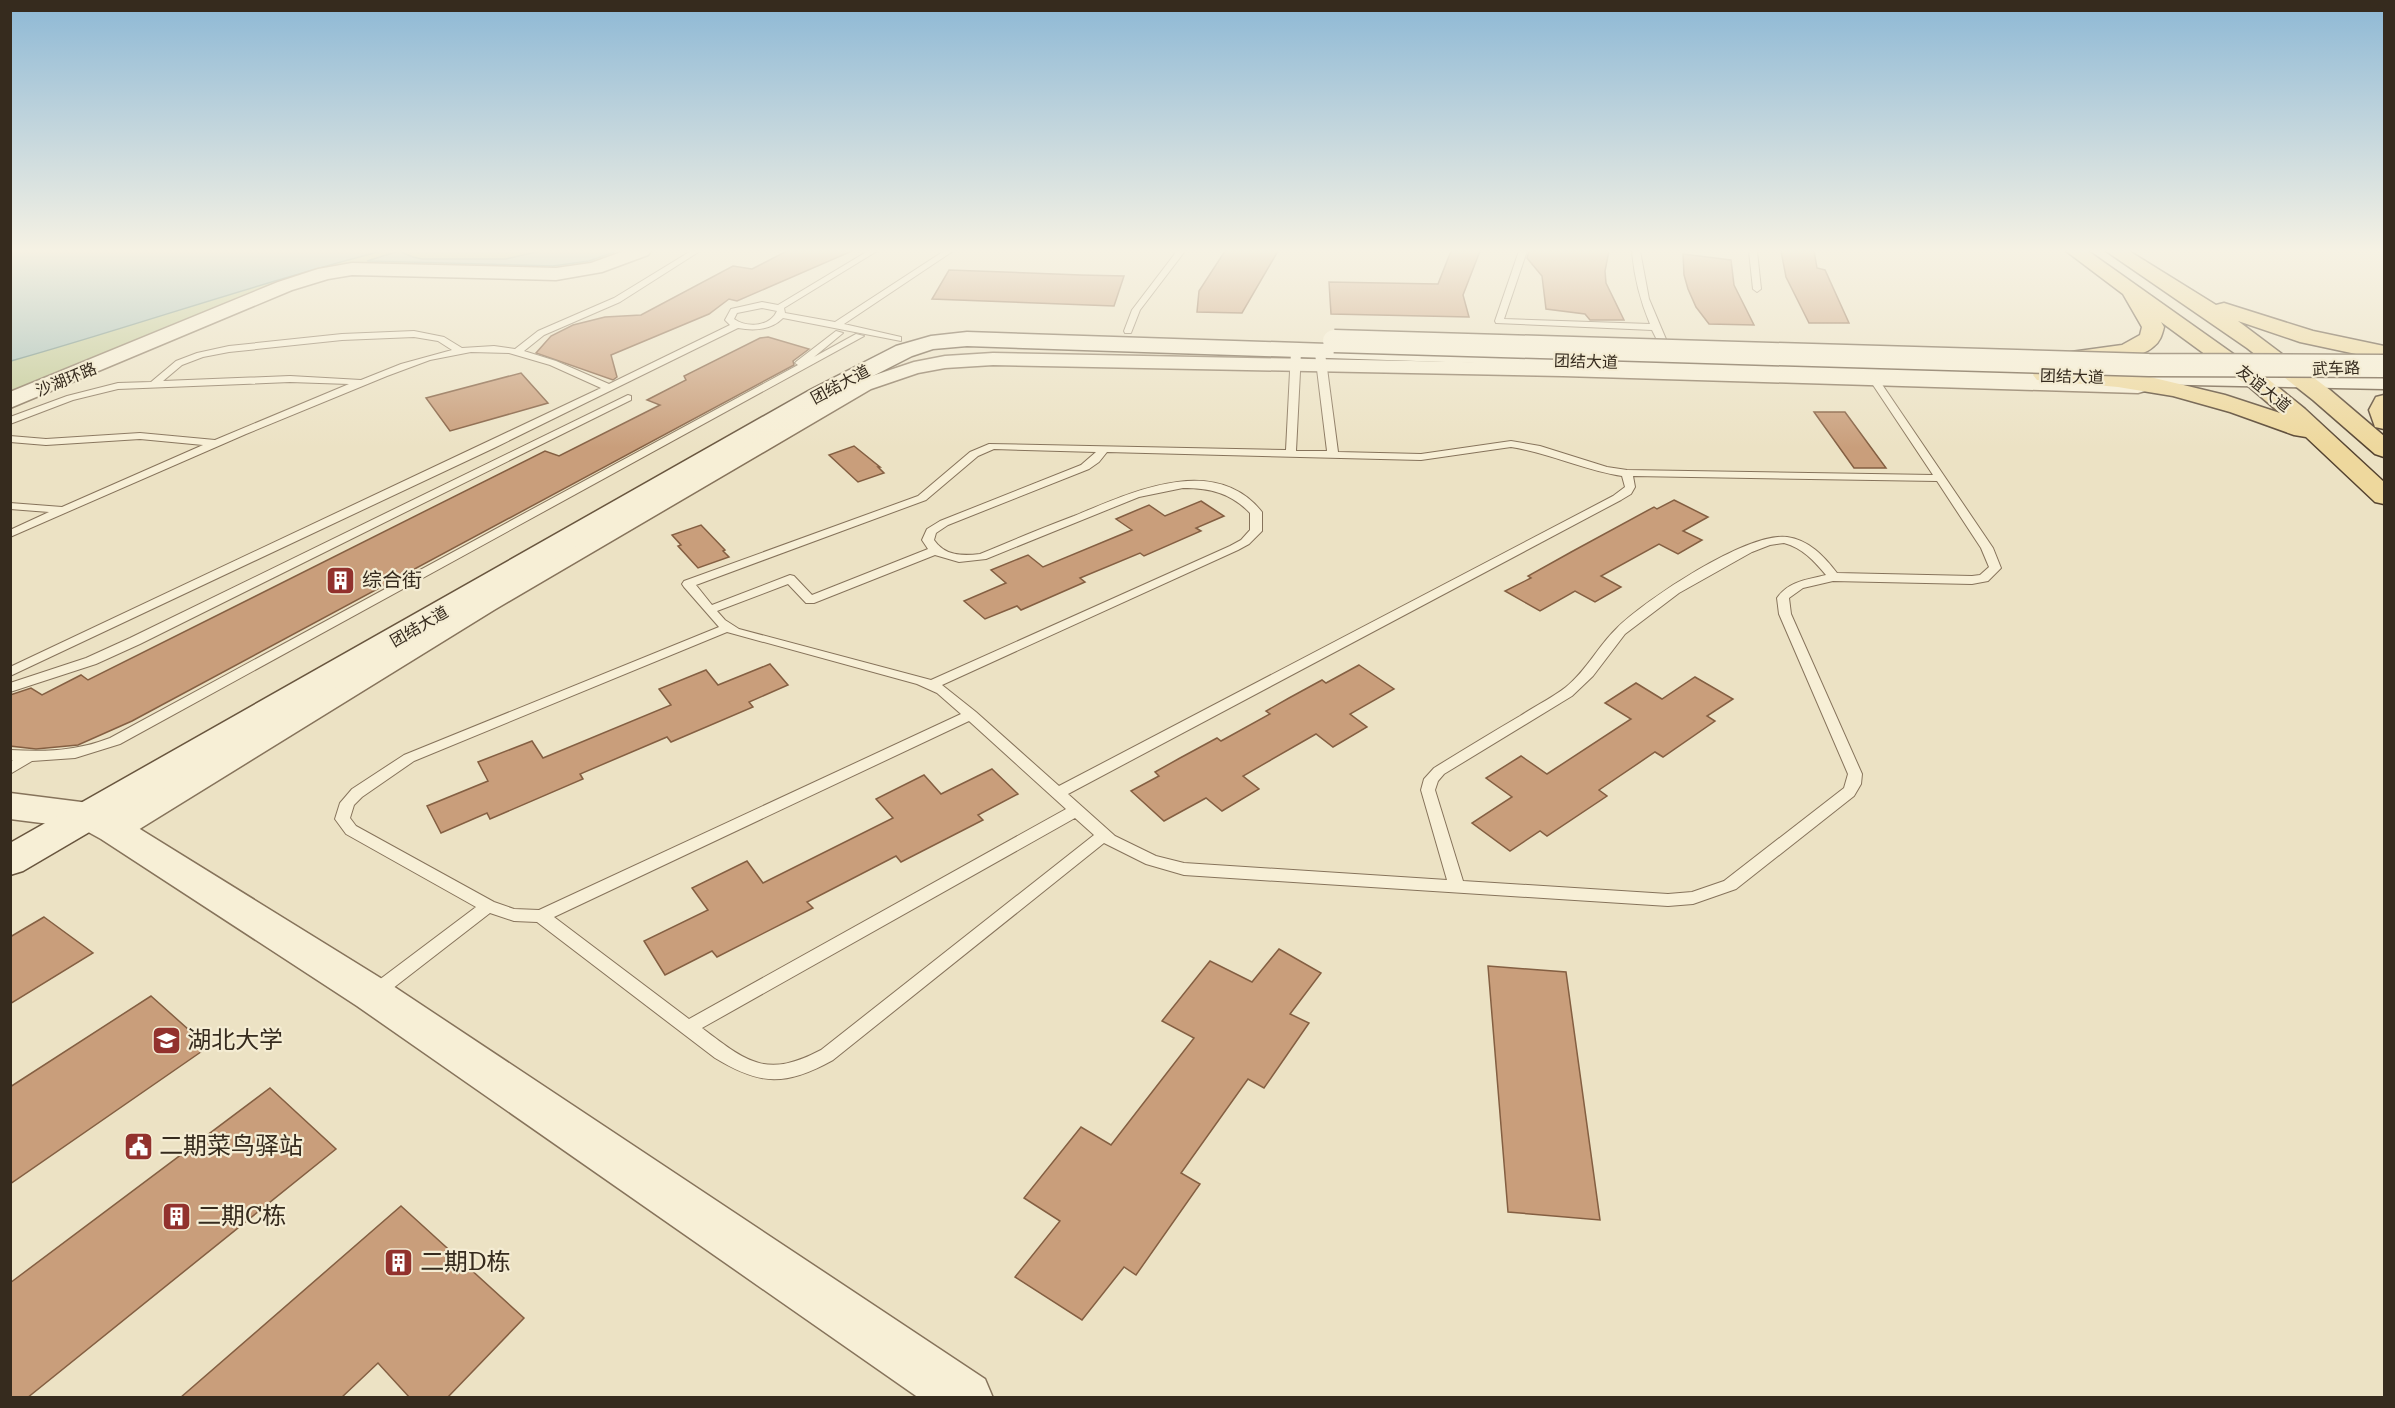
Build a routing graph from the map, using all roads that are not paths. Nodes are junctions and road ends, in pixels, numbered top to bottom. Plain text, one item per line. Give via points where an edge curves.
1 (212, 317) edge
2 (579, 317) edge
3 (730, 317) edge
4 (775, 317) edge
5 (790, 317) edge
6 (855, 317) edge
7 (1133, 317) edge
8 (1500, 317) edge
9 (1652, 317) edge
10 (2146, 317) edge
11 (2169, 317) edge
12 (2217, 317) edge
13 (2248, 317) edge
14 (737, 325) junction
15 (838, 329) junction
16 (1128, 331) junction
17 (859, 336) junction
18 (1267, 336) junction
19 (1659, 336) junction
20 (892, 342) junction
21 (460, 351) junction
22 (517, 352) junction
23 (2385, 353) edge
24 (1316, 355) junction
25 (2079, 357) junction
26 (2385, 366) edge
27 (2385, 373) edge
28 (2045, 375) junction
29 (2248, 375) junction
30 (2295, 375) junction
31 (783, 378) junction
32 (1874, 379) junction
33 (2385, 382) edge
34 (155, 383) junction
35 (364, 383) junction
36 (2162, 387) junction
37 (610, 388) junction
38 (628, 398) dead end
39 (10, 401) edge
40 (2385, 402) edge
41 (10, 421) edge
42 (2385, 422) edge
43 (2323, 438) junction
44 (10, 439) edge
45 (214, 443) junction
46 (1104, 449) junction
47 (2385, 449) edge
48 (1291, 454) junction
49 (1333, 455) junction
50 (1627, 473) junction
51 (1939, 478) junction
52 (2385, 496) edge
53 (10, 506) edge
54 (64, 510) junction
55 (10, 534) edge
56 (936, 550) junction
57 (1833, 577) junction
58 (709, 610) junction
59 (727, 628) junction
60 (10, 672) edge
61 (933, 684) junction
62 (10, 688) edge
63 (971, 715) junction
64 (10, 755) edge
65 (28, 756) junction
66 (10, 769) edge
67 (1058, 793) junction
68 (10, 806) edge
69 (1077, 810) junction
70 (88, 819) junction
71 (1104, 835) junction
72 (10, 839) edge
73 (10, 861) edge
74 (1458, 887) junction
75 (488, 906) junction
76 (541, 916) junction
77 (372, 994) junction
78 (687, 1028) junction
79 (966, 1398) edge

1 - 39 main road, 沙湖环路
2 - 22 lane via 541,333
3 - 14 lane
4 - 14 lane via 760,326
5 - 15 lane
6 - 15 lane
7 - 16 lane
8 - 19 lane via 1499,321
9 - 19 lane
10 - 25 main road via 2153,327 2148,343 2129,350
11 - 29 main road, 友谊大道
12 - 30 main road, 友谊大道
13 - 23 main road via 2300,335
14 - 37 lane
15 - 17 lane
15 - 20 lane
15 - 31 lane
16 - 18 main road, 团结大道
16 - 20 main road, 团结大道 via 951,327
17 - 20 lane
17 - 31 lane
18 - 19 main road, 团结大道
18 - 24 main road
19 - 25 main road, 团结大道
20 - 70 main road, 团结大道
21 - 22 lane
21 - 34 lane via 441,339 414,334 245,346 190,358
21 - 35 lane via 411,363
22 - 37 lane
24 - 26 main road, bridge
24 - 27 main road via 1399,348 2157,372
24 - 28 main road, 团结大道
24 - 32 street
24 - 48 lane
24 - 49 lane
24 - 70 main road, 团结大道 via 967,339 904,351 818,395
25 - 29 main road, 团结大道
26 - 30 main road, 武车路
28 - 29 main road, 团结大道
28 - 36 main road
29 - 30 main road
29 - 43 main road, 友谊大道
30 - 33 main road, 武车路
30 - 47 main road, 友谊大道
31 - 65 lane via 557,496 115,741 75,756
32 - 36 street
32 - 51 lane
34 - 35 lane via 279,379
34 - 41 lane via 97,390
35 - 45 lane
36 - 43 main road via 2251,411
37 - 60 lane
38 - 62 lane via 494,471 135,641 91,661
40 - 42 main road via 2381,410
43 - 52 main road, 友谊大道
44 - 45 lane via 46,442 140,436
45 - 54 lane
46 - 48 lane
46 - 56 lane via 1085,467 935,527 928,540
46 - 58 lane via 984,449 922,498 688,584
48 - 49 lane
49 - 50 lane via 1432,457 1510,444
50 - 51 lane
50 - 67 lane via 1630,487 1617,498
51 - 57 lane via 1994,559 1991,573 1972,580
53 - 54 lane
54 - 55 lane
56 - 58 lane via 810,600 790,579
56 - 61 lane via 946,557 962,559 991,555 1135,495 1173,485 1220,489 1245,500 1257,517 1252,537 1234,548
57 - 74 lane via 1813,552 1784,540 1758,545 1727,559 1635,617 1584,679 1567,693 1439,771 1428,790
57 - 74 lane via 1789,591 1783,607 1855,774 1849,792 1730,885 1693,898 1668,900
58 - 59 lane
59 - 61 lane
59 - 75 lane via 424,750 382,774 347,803 342,819 351,830
61 - 63 lane
63 - 67 lane
63 - 76 lane
64 - 65 lane
65 - 66 lane
67 - 69 lane
68 - 70 main road
69 - 71 lane
69 - 78 lane
70 - 72 main road, 团结大道
70 - 73 main road, 团结大道
70 - 77 main road
71 - 74 lane via 1132,853 1184,869
71 - 78 lane via 827,1055 805,1067 776,1075 758,1072 741,1066
75 - 76 lane via 514,915
75 - 77 lane
76 - 78 lane
77 - 79 main road

